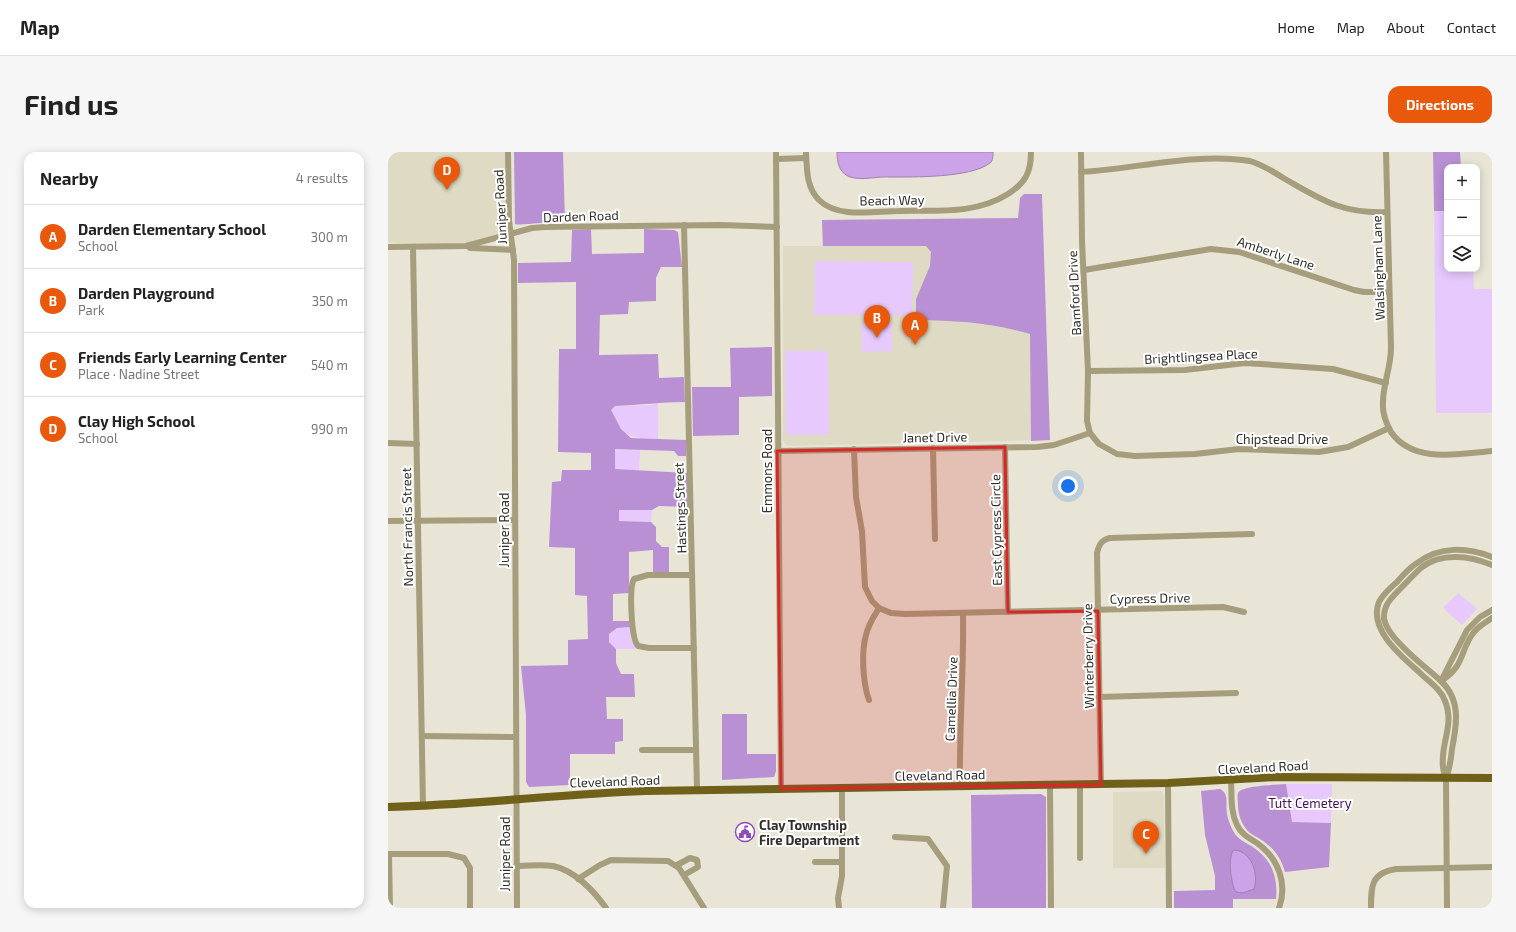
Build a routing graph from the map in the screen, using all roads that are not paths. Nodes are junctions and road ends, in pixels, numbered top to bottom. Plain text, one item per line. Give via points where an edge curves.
1 (508, 152) edge
2 (1031, 152) edge
3 (1081, 152) edge
4 (1386, 152) edge
5 (776, 155) edge
6 (806, 155) edge
7 (1081, 172) junction
8 (1387, 212) junction
9 (684, 225) junction
10 (777, 227) junction
11 (511, 234) junction
12 (388, 247) edge
13 (413, 247) junction
14 (453, 247) junction
15 (513, 250) junction
16 (1084, 270) junction
17 (1390, 292) junction
18 (1088, 371) junction
19 (1386, 383) junction
20 (1389, 428) junction
21 (1090, 433) junction
22 (388, 443) edge
23 (417, 444) junction
24 (1005, 447) junction
25 (933, 448) junction
26 (854, 449) junction
27 (777, 450) junction
28 (1492, 452) edge
29 (417, 520) junction
30 (515, 520) junction
31 (388, 521) edge
32 (1252, 534) dead end
33 (935, 539) dead end
34 (1492, 557) edge
35 (1492, 565) edge
36 (692, 575) junction
37 (879, 608) junction
38 (1492, 610) edge
39 (1098, 611) junction
40 (1008, 612) junction
41 (1244, 612) dead end
42 (963, 613) junction
43 (1492, 618) edge
44 (694, 648) junction
45 (1441, 681) junction
46 (1236, 693) dead end
47 (1099, 697) junction
48 (869, 700) dead end
49 (422, 736) junction
50 (516, 737) junction
51 (642, 750) dead end
52 (696, 750) junction
53 (1446, 778) junction
54 (1492, 778) edge
55 (1231, 780) junction
56 (1168, 784) junction
57 (1080, 785) junction
58 (1101, 785) junction
59 (1050, 786) junction
60 (960, 787) junction
61 (842, 788) junction
62 (780, 789) junction
63 (697, 790) junction
64 (516, 799) junction
65 (423, 806) junction
66 (388, 807) edge
67 (895, 837) dead end
68 (388, 854) edge
69 (1080, 858) dead end
70 (815, 862) dead end
71 (842, 862) junction
72 (677, 865) junction
73 (516, 866) junction
74 (1492, 867) edge
75 (1447, 868) junction
76 (684, 875) junction
77 (578, 879) junction
78 (390, 908) edge
79 (470, 908) edge
80 (517, 908) edge
81 (606, 908) edge
82 (704, 908) edge
83 (839, 908) edge
84 (943, 908) edge
85 (1051, 908) edge
86 (1169, 908) edge
87 (1279, 908) edge
88 (1371, 908) edge
89 (1447, 908) edge

1 - 11 street, Juniper Road
2 - 6 street, Beach Way via 1031,166 1026,178 1009,193 991,203 969,209 842,211 825,205 815,196 808,180
3 - 7 street, Bamford Drive
4 - 8 street, Walsingham Lane
5 - 6 street, Beach Way
5 - 10 street, Emmons Road
7 - 8 street via 1123,169 1186,158 1239,159 1259,164 1338,207 1353,211
7 - 16 street, Bamford Drive
8 - 17 street, Walsingham Lane
9 - 10 street, Darden Road
9 - 11 street, Darden Road via 545,227
9 - 36 street, Hastings Street
10 - 27 street, Emmons Road
11 - 14 street, Darden Road via 476,244
11 - 15 street, Juniper Road
12 - 13 street, Darden Road
13 - 14 street, Darden Road
13 - 23 street, North Francis Street
14 - 15 street
15 - 30 street, Juniper Road
16 - 17 street, Amberly Lane via 1203,250 1226,249 1354,290
16 - 18 street, Bamford Drive
17 - 19 street, Walsingham Lane via 1391,358
18 - 19 street, Brightlingsea Place via 1185,370 1245,363 1333,369
18 - 21 street, Bamford Drive via 1087,421
19 - 20 street via 1383,404
20 - 21 street, Chipstead Drive via 1355,445 1334,451 1239,449 1159,456 1117,454 1099,444
20 - 28 street via 1404,444 1424,453 1445,455
21 - 24 street, Janet Drive via 1054,445
22 - 23 street
23 - 29 street, North Francis Street
24 - 25 street, Janet Drive
24 - 40 street, East Cypress Circle
25 - 26 street, Janet Drive
25 - 33 street
26 - 27 street, Janet Drive
26 - 37 street via 865,587
27 - 62 street, Emmons Road
29 - 30 street
29 - 31 street
29 - 49 street, North Francis Street
30 - 50 street, Juniper Road
32 - 39 street, Winterberry Drive via 1115,538 1102,541 1098,549
34 - 53 street via 1461,550 1444,550 1428,555 1386,592 1377,609 1377,620 1389,643 1438,689 1445,700 1449,716 1443,767
35 - 45 street via 1460,557 1445,557 1432,562 1416,572 1385,608 1386,626 1395,639
36 - 44 street, Hastings Street
36 - 44 street via 637,577 632,581 631,587 633,635 638,646
37 - 42 street, Cypress Drive via 891,613 905,614
37 - 48 street via 868,627 864,642 865,682
38 - 45 street via 1480,617 1467,630
39 - 40 street, Cypress Drive
39 - 41 street, Cypress Drive via 1223,607
39 - 47 street, Winterberry Drive
40 - 42 street, Cypress Drive
42 - 60 street, Camellia Drive via 964,672
43 - 45 street via 1474,632 1459,664 1452,674
44 - 52 street, Hastings Street
45 - 53 street via 1454,701 1457,715
46 - 47 street
47 - 58 street, Winterberry Drive
49 - 50 street
49 - 65 street, North Francis Street
50 - 64 street, Juniper Road
51 - 52 street
52 - 63 street, Hastings Street
53 - 54 main road, Cleveland Road
53 - 55 main road, Cleveland Road via 1322,776
53 - 75 street
55 - 56 main road, Cleveland Road
55 - 87 street via 1232,810 1237,826 1267,852 1278,867 1282,886
56 - 58 main road, Cleveland Road
56 - 86 street
57 - 58 main road, Cleveland Road
57 - 59 main road, Cleveland Road
57 - 69 street
59 - 60 main road, Cleveland Road
59 - 85 street
60 - 61 main road, Cleveland Road
61 - 62 main road, Cleveland Road
61 - 71 street
62 - 63 main road, Cleveland Road
63 - 64 main road, Cleveland Road via 593,793
64 - 65 main road, Cleveland Road
64 - 73 street, Juniper Road
65 - 66 main road, Cleveland Road
67 - 84 street via 928,839 947,866
68 - 78 street
68 - 79 street via 448,854 464,858 470,868
70 - 71 street
71 - 83 street
72 - 76 street
72 - 76 street via 690,858 697,860 697,868
72 - 77 street via 660,860 611,860
73 - 77 street via 556,867
73 - 80 street, Juniper Road
74 - 75 street
75 - 88 street via 1396,869 1384,872 1372,885
75 - 89 street
76 - 82 street
77 - 81 street

